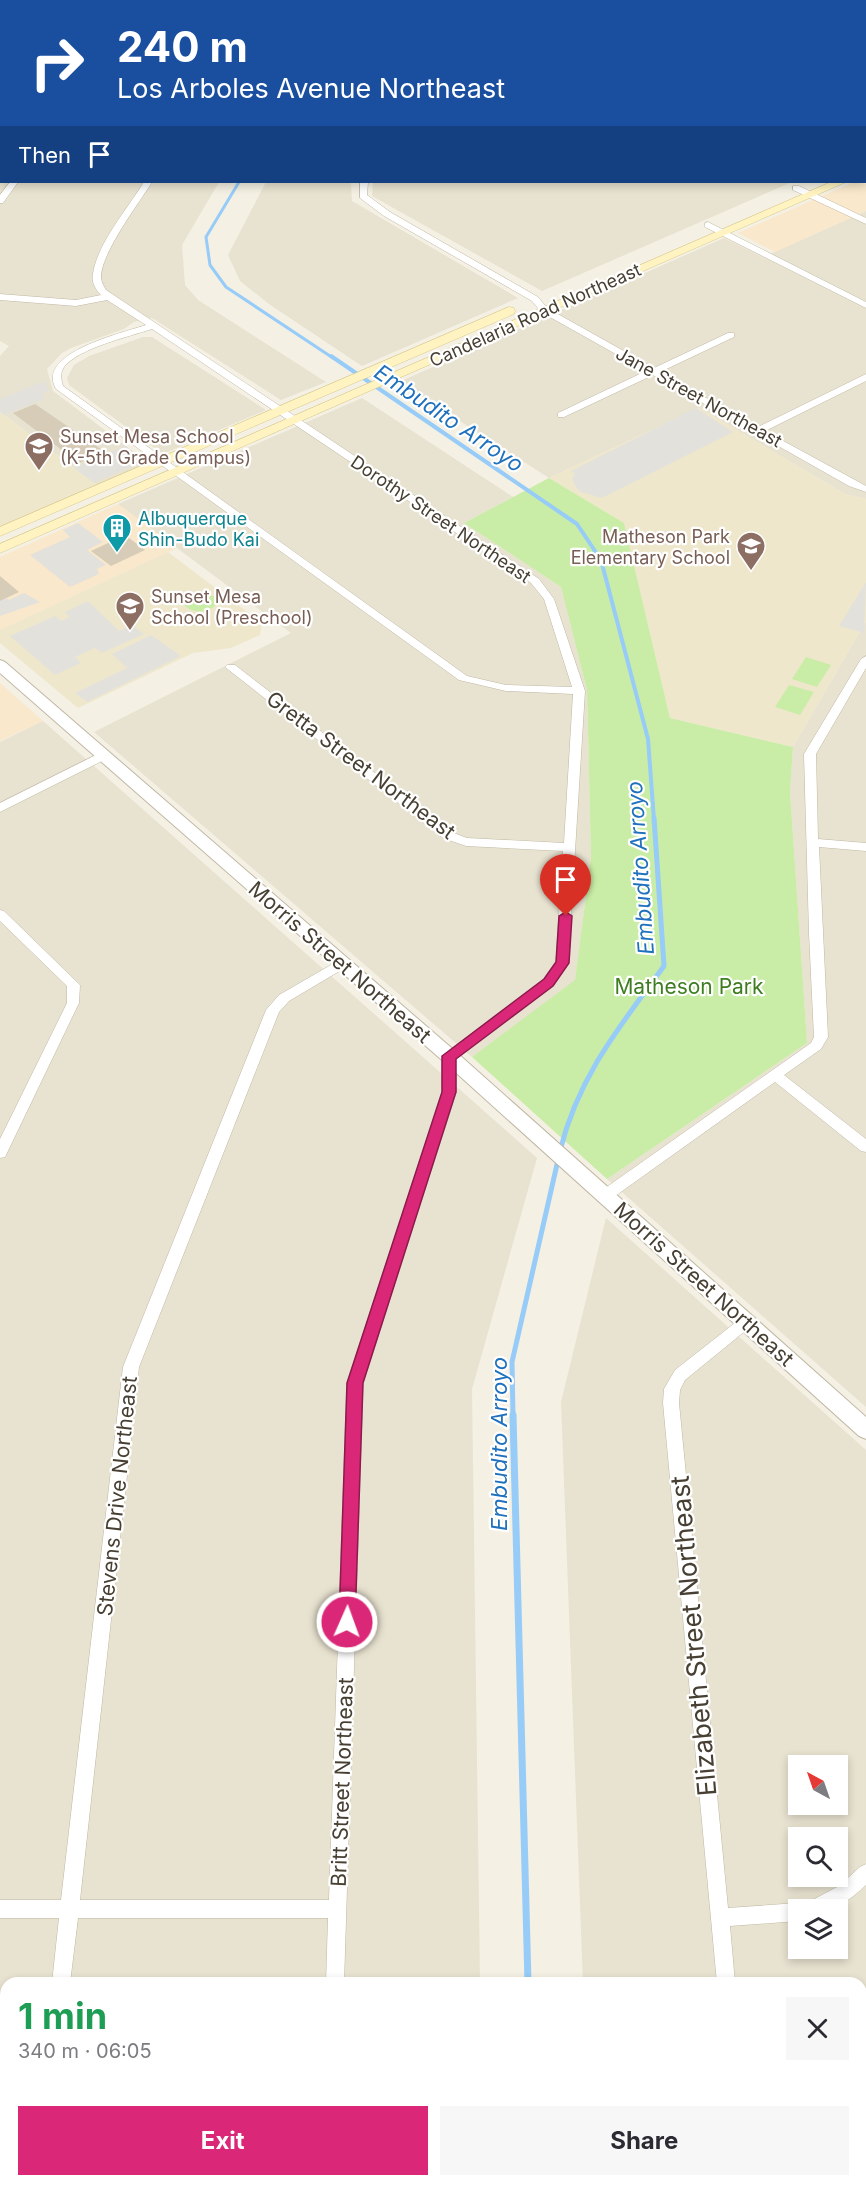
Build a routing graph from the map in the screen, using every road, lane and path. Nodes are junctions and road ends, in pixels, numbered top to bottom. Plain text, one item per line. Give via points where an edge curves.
1 (13, 183) edge
2 (147, 183) edge
3 (364, 183) edge
4 (835, 183) edge
5 (810, 188) edge
6 (0, 201) edge
7 (866, 221) edge
8 (708, 225) junction
9 (724, 233) junction
10 (665, 244) dead end
11 (0, 297) edge
12 (107, 297) junction
13 (541, 297) junction
14 (866, 305) edge
15 (544, 310) junction
16 (152, 326) junction
17 (731, 335) dead end
18 (654, 372) junction
19 (866, 377) edge
20 (278, 411) junction
21 (561, 416) dead end
22 (293, 421) junction
23 (759, 430) junction
24 (161, 462) junction
25 (177, 472) junction
26 (866, 489) edge
27 (0, 532) edge
28 (0, 549) edge
29 (866, 659) edge
30 (0, 665) edge
31 (231, 667) dead end
32 (579, 691) junction
33 (102, 756) junction
34 (0, 808) edge
35 (813, 843) junction
36 (570, 847) junction
37 (866, 847) edge
38 (0, 914) edge
39 (343, 963) junction
40 (449, 1056) junction
41 (776, 1076) junction
42 (866, 1148) edge
43 (0, 1153) edge
44 (606, 1195) junction
45 (746, 1323) junction
46 (866, 1430) edge
47 (866, 1873) edge
48 (831, 1899) edge
49 (0, 1909) edge
50 (71, 1909) junction
51 (337, 1909) junction
52 (788, 1913) edge
53 (720, 1918) junction
54 (63, 1977) edge
55 (335, 1977) edge
56 (725, 1977) edge

1 - 6 street
2 - 12 street via 99,269 97,281
3 - 13 street via 363,196 373,205
4 - 5 main road, Candelaria Road Northeast
5 - 7 street
5 - 8 main road, Candelaria Road Northeast via 796,188
5 - 9 main road, Candelaria Road Northeast
8 - 9 street
8 - 10 main road, Candelaria Road Northeast
9 - 14 street
9 - 15 main road, Candelaria Road Northeast
11 - 12 street via 76,303
12 - 16 street, Dorothy Street Northeast
13 - 15 street, Jane Street Northeast
13 - 20 main road, Candelaria Road Northeast
15 - 18 street, Jane Street Northeast
15 - 22 main road, Candelaria Road Northeast
16 - 20 street, Dorothy Street Northeast
16 - 24 street via 72,357 62,364 56,379 63,392
17 - 18 street
18 - 21 street
18 - 23 street, Jane Street Northeast
19 - 23 street
20 - 22 street, Dorothy Street Northeast
20 - 24 main road, Candelaria Road Northeast
22 - 25 main road, Candelaria Road Northeast
22 - 32 street, Dorothy Street Northeast via 535,581 549,599
23 - 26 street, Jane Street Northeast
24 - 25 street
24 - 27 main road, Candelaria Road Northeast
25 - 28 main road, Candelaria Road Northeast
25 - 32 street via 464,678 505,688
29 - 35 street via 810,754
30 - 33 street, Morris Street Northeast
31 - 36 street, Gretta Street Northeast via 447,835 466,842
32 - 36 street
33 - 34 street
33 - 39 street, Morris Street Northeast
35 - 37 street
35 - 41 street via 820,1037 816,1046
36 - 40 street via 562,963 541,989
38 - 43 street via 74,985 73,1003
39 - 40 street, Morris Street Northeast
39 - 50 street, Stevens Drive Northeast via 284,998 273,1010 131,1367
40 - 44 street, Morris Street Northeast
40 - 51 street, Britt Street Northeast via 449,1092 355,1383
41 - 42 street
41 - 44 street
44 - 45 street, Morris Street Northeast
45 - 46 street, Morris Street Northeast
45 - 53 street, Elizabeth Street Northeast via 680,1375 672,1389 671,1403
47 - 48 street
49 - 50 street
50 - 51 street
50 - 54 street, Stevens Drive Northeast
51 - 55 street, Britt Street Northeast
52 - 53 street
53 - 56 street, Elizabeth Street Northeast

